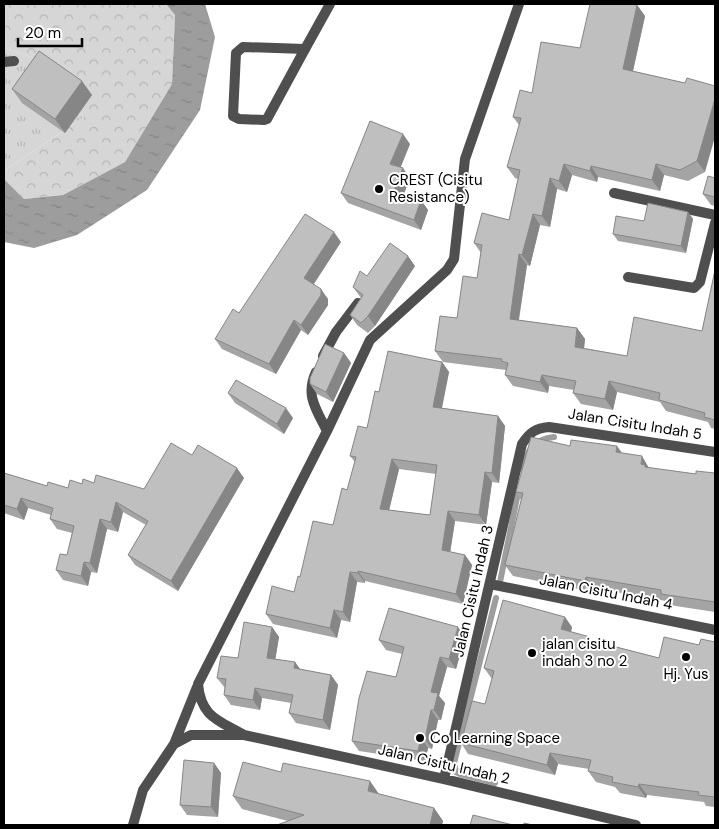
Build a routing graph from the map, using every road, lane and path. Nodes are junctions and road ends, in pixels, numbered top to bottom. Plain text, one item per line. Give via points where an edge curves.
1 (330, 4) edge
2 (519, 4) edge
3 (305, 50) junction
4 (614, 193) dead end
5 (715, 215) edge
6 (715, 223) edge
7 (628, 277) dead end
8 (358, 303) edge
9 (549, 427) joint
10 (326, 431) junction
11 (715, 452) edge
12 (490, 584) junction
13 (715, 630) edge
14 (198, 684) junction
15 (244, 735) junction
16 (174, 744) junction
17 (444, 778) junction
18 (133, 825) edge
19 (636, 825) edge

1 - 3 street
2 - 10 street via 464,159 454,260 370,340
3 - 3 street via 267,118 233,116 238,50 243,47
4 - 5 street
6 - 7 street via 700,282 694,288
8 - 10 street via 336,332 310,384 313,404
9 - 11 street, Jalan Cisitu Indah 5
9 - 12 street, Jalan Cisitu Indah 3 via 537,428 522,444
10 - 14 street
12 - 13 street, Jalan Cisitu Indah 4
12 - 17 street, Jalan Cisitu Indah 3
14 - 15 street via 200,700 212,717
14 - 16 street
15 - 16 street via 191,735
15 - 17 street, Jalan Cisitu Indah 2
16 - 18 street via 143,790
17 - 19 street, Jalan Cisitu Indah 2

